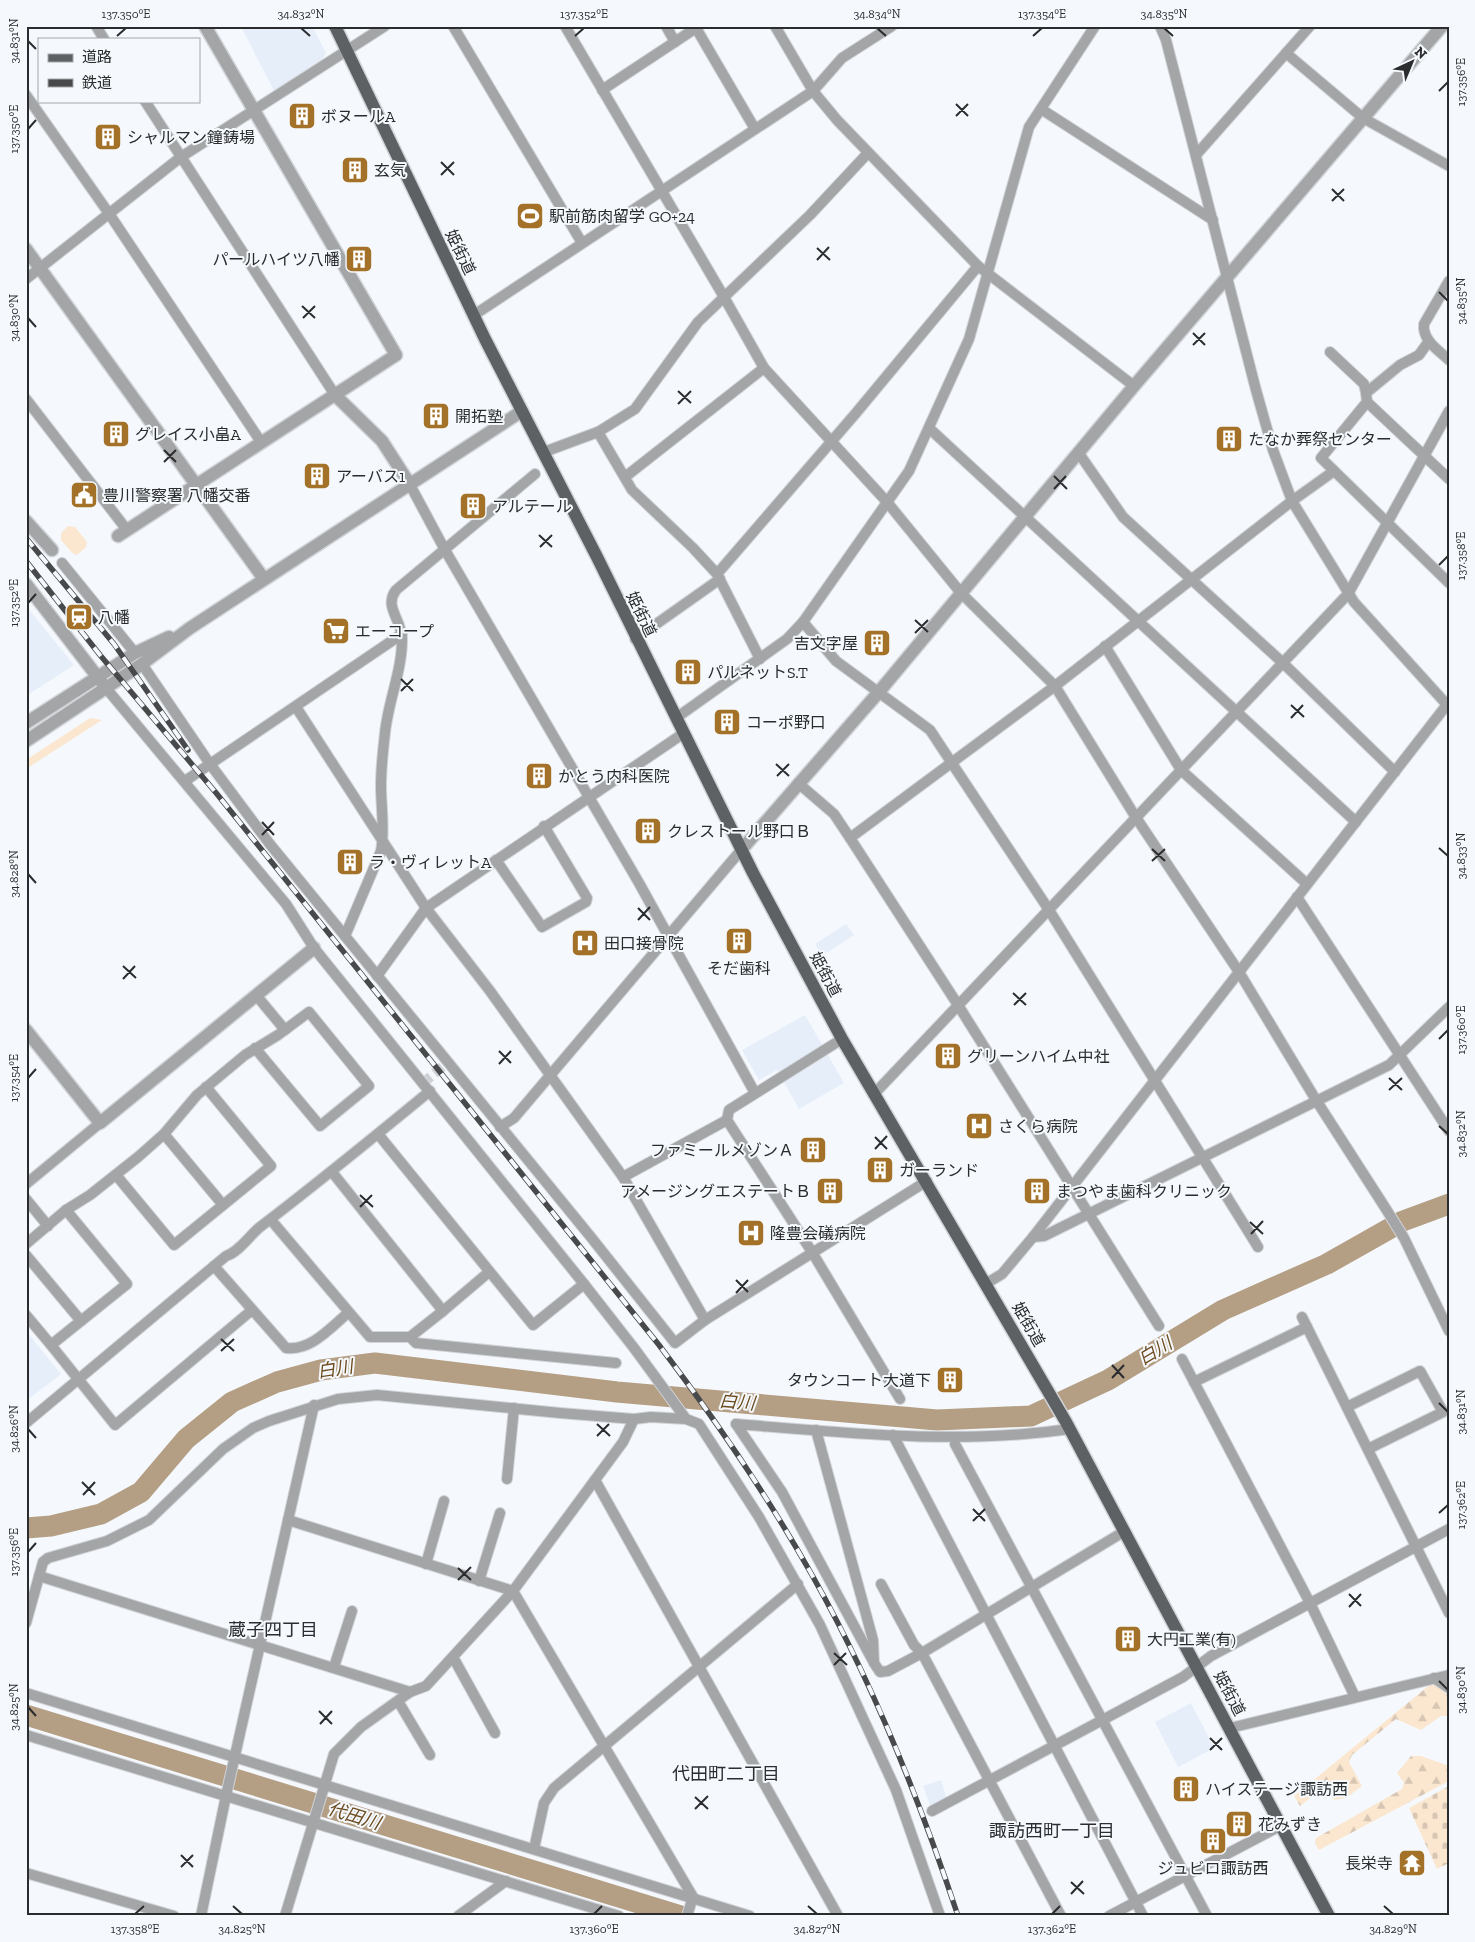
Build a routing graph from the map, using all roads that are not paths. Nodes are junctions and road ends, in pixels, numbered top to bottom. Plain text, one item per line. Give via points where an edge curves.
1 (96, 26) edge
2 (205, 26) edge
3 (335, 26) edge
4 (385, 26) edge
5 (453, 26) edge
6 (565, 26) edge
7 (666, 26) edge
8 (776, 26) edge
9 (892, 26) edge
10 (1095, 26) edge
11 (1160, 26) edge
12 (1310, 26) edge
13 (1442, 26) edge
14 (697, 27) edge
15 (103, 38) edge
16 (675, 42) junction
17 (347, 50) junction
18 (1286, 53) junction
19 (602, 90) junction
20 (813, 91) junction
21 (26, 95) edge
22 (146, 102) edge
23 (255, 109) junction
24 (1041, 109) junction
25 (1364, 118) junction
26 (755, 129) junction
27 (867, 154) junction
28 (1196, 155) junction
29 (182, 157) junction
30 (1449, 166) edge
31 (662, 192) junction
32 (110, 215) junction
33 (1213, 220) junction
34 (582, 242) junction
35 (26, 249) edge
36 (978, 266) junction
37 (40, 268) junction
38 (989, 275) junction
39 (26, 279) edge
40 (1227, 279) junction
41 (1449, 281) edge
42 (724, 297) junction
43 (474, 315) junction
44 (1429, 341) junction
45 (1330, 352) dead end
46 (1449, 360) edge
47 (764, 368) junction
48 (1134, 386) junction
49 (336, 395) junction
50 (1367, 398) junction
51 (26, 399) edge
52 (522, 411) junction
53 (1449, 411) edge
54 (930, 429) junction
55 (598, 432) junction
56 (831, 441) junction
57 (261, 442) junction
58 (544, 452) junction
59 (1078, 452) junction
60 (1424, 455) junction
61 (1334, 471) junction
62 (535, 474) dead end
63 (625, 477) junction
64 (1449, 479) edge
65 (410, 483) junction
66 (197, 485) junction
67 (1292, 501) junction
68 (887, 502) junction
69 (1025, 515) junction
70 (26, 521) edge
71 (1387, 523) junction
72 (122, 533) joint
73 (52, 550) dead end
74 (445, 550) junction
75 (62, 563) dead end
76 (719, 577) junction
77 (264, 579) junction
78 (1191, 582) junction
79 (1449, 583) edge
80 (26, 584) edge
81 (961, 593) junction
82 (1348, 594) junction
83 (1138, 620) junction
84 (803, 622) junction
85 (190, 628) junction
86 (402, 634) junction
87 (635, 639) junction
88 (1105, 646) junction
89 (135, 653) junction
90 (760, 659) junction
91 (1283, 663) junction
92 (142, 664) junction
93 (98, 678) junction
94 (1055, 686) junction
95 (106, 688) junction
96 (878, 693) junction
97 (1448, 705) edge
98 (296, 707) junction
99 (1236, 712) junction
100 (676, 718) junction
101 (26, 723) edge
102 (684, 733) junction
103 (26, 741) edge
104 (952, 762) junction
105 (210, 764) junction
106 (1181, 770) junction
107 (1395, 772) junction
108 (185, 781) junction
109 (798, 783) junction
110 (588, 795) junction
111 (1135, 816) junction
112 (1356, 822) junction
113 (544, 826) junction
114 (850, 838) junction
115 (383, 840) junction
116 (742, 850) junction
117 (496, 860) junction
118 (1307, 884) junction
119 (1297, 897) junction
120 (426, 908) junction
121 (1050, 910) junction
122 (346, 936) junction
123 (668, 936) junction
124 (314, 948) junction
125 (1239, 972) junction
126 (377, 976) junction
127 (256, 995) junction
128 (958, 1005) junction
129 (1449, 1007) edge
130 (26, 1030) edge
131 (285, 1030) junction
132 (842, 1039) junction
133 (255, 1048) junction
134 (1400, 1056) junction
135 (550, 1075) junction
136 (1154, 1080) junction
137 (206, 1087) junction
138 (430, 1091) junction
139 (754, 1093) junction
140 (875, 1093) junction
141 (1316, 1100) junction
142 (727, 1120) junction
143 (100, 1123) junction
144 (500, 1127) junction
145 (1449, 1131) edge
146 (164, 1134) junction
147 (378, 1134) junction
148 (1202, 1159) junction
149 (332, 1172) junction
150 (116, 1175) junction
151 (622, 1178) junction
152 (927, 1181) junction
153 (26, 1184) edge
154 (1072, 1186) junction
155 (26, 1199) edge
156 (223, 1205) junction
157 (66, 1210) junction
158 (1089, 1212) junction
159 (271, 1220) junction
160 (48, 1226) junction
161 (1033, 1237) junction
162 (26, 1244) edge
163 (1258, 1246) dead end
164 (812, 1252) junction
165 (26, 1255) edge
166 (214, 1266) junction
167 (489, 1272) junction
168 (987, 1283) junction
169 (584, 1284) junction
170 (252, 1310) junction
171 (443, 1311) junction
172 (348, 1313) junction
173 (26, 1314) edge
174 (1302, 1317) dead end
175 (705, 1320) junction
176 (81, 1321) junction
177 (1159, 1326) dead end
178 (1307, 1327) junction
179 (1449, 1331) edge
180 (410, 1337) junction
181 (51, 1346) junction
182 (1182, 1359) dead end
183 (616, 1363) dead end
184 (78, 1379) junction
185 (1194, 1382) junction
186 (900, 1399) dead end
187 (314, 1405) junction
188 (1347, 1407) junction
189 (514, 1408) junction
190 (683, 1416) junction
191 (634, 1419) junction
192 (26, 1423) edge
193 (1068, 1425) junction
194 (816, 1430) junction
195 (893, 1435) junction
196 (955, 1444) dead end
197 (1368, 1449) junction
198 (507, 1479) dead end
199 (595, 1480) junction
200 (444, 1501) dead end
201 (500, 1513) dead end
202 (288, 1520) junction
203 (1449, 1529) edge
204 (1125, 1531) junction
205 (1418, 1546) junction
206 (426, 1564) junction
207 (39, 1576) junction
208 (479, 1581) junction
209 (798, 1584) junction
210 (881, 1584) dead end
211 (1031, 1587) junction
212 (513, 1591) junction
213 (1310, 1603) junction
214 (352, 1611) dead end
215 (1449, 1613) edge
216 (986, 1614) junction
217 (26, 1622) edge
218 (262, 1644) junction
219 (922, 1654) junction
220 (453, 1657) junction
221 (874, 1663) junction
222 (334, 1667) junction
223 (1197, 1667) junction
224 (700, 1668) junction
225 (1449, 1675) edge
226 (1434, 1678) junction
227 (1449, 1688) edge
228 (410, 1692) junction
229 (26, 1693) edge
230 (1355, 1698) junction
231 (398, 1702) junction
232 (1104, 1720) junction
233 (1230, 1728) junction
234 (495, 1733) dead end
235 (26, 1735) edge
236 (604, 1745) junction
237 (1056, 1745) junction
238 (430, 1756) dead end
239 (234, 1761) junction
240 (990, 1780) junction
241 (323, 1788) junction
242 (226, 1793) junction
243 (932, 1811) dead end
244 (315, 1819) junction
245 (1282, 1825) junction
246 (534, 1849) junction
247 (26, 1874) edge
248 (1186, 1876) junction
249 (506, 1881) junction
250 (691, 1900) junction
251 (1136, 1902) junction
252 (174, 1916) edge
253 (201, 1916) edge
254 (285, 1916) edge
255 (458, 1916) edge
256 (619, 1916) edge
257 (686, 1916) edge
258 (750, 1916) edge
259 (838, 1916) edge
260 (940, 1916) edge
261 (1061, 1916) edge
262 (1109, 1916) edge
263 (1143, 1916) edge
264 (1207, 1916) edge
265 (1329, 1916) edge

1 - 15 street
2 - 23 street
3 - 17 main road, 姫街道
4 - 17 street
5 - 34 street
6 - 19 street
7 - 16 street
8 - 20 street
9 - 20 street via 842,58
10 - 24 street
11 - 28 street
12 - 18 street
13 - 25 street
14 - 16 street
14 - 26 street
16 - 19 street
17 - 23 street
17 - 43 main road, 姫街道
18 - 25 street
18 - 28 street
19 - 31 street
20 - 26 street
20 - 27 street
21 - 32 street
22 - 29 street
23 - 29 street
23 - 49 street via 396,354
24 - 33 street
24 - 38 street via 1029,127
25 - 30 street
25 - 40 street
26 - 31 street
27 - 36 street
27 - 42 street via 810,215
28 - 33 street
29 - 32 street
29 - 49 street
31 - 34 street
31 - 42 street
32 - 37 street
32 - 57 street
33 - 40 street
34 - 43 street
35 - 37 street
36 - 38 street
36 - 56 street
37 - 39 street
37 - 66 street
38 - 48 street
38 - 54 street via 969,338
40 - 48 street
40 - 67 street via 1273,450
41 - 44 street via 1424,324 1423,331
42 - 47 street
42 - 55 street via 698,322 636,409
43 - 52 main road, 姫街道
44 - 46 street
44 - 50 street via 1419,355 1400,366
45 - 50 street via 1364,384
47 - 56 street
47 - 63 street
48 - 59 street
49 - 57 street
49 - 65 street via 382,441
50 - 60 street
50 - 61 street via 1321,458
51 - 72 street
52 - 58 main road, 姫街道
52 - 65 street
53 - 60 street
54 - 68 street via 909,471
54 - 69 street
55 - 58 street
55 - 63 street
56 - 68 street
56 - 76 street
57 - 66 street
58 - 87 main road, 姫街道
59 - 69 street
59 - 78 street via 1123,517
60 - 64 street
60 - 71 street
61 - 67 street
61 - 71 street
62 - 74 street
63 - 76 street via 632,490
65 - 74 street
65 - 77 street
66 - 72 street
66 - 77 street
67 - 78 street
67 - 82 street
68 - 81 street
68 - 84 street
69 - 81 street
69 - 83 street
70 - 73 street
71 - 79 street
71 - 82 street
74 - 86 street via 391,597
74 - 110 street
75 - 89 street
76 - 87 street
76 - 90 street
77 - 85 street
78 - 83 street
78 - 91 street
80 - 93 street
81 - 94 street
81 - 96 street
82 - 91 street
82 - 97 street
83 - 88 street
83 - 99 street
84 - 90 street
84 - 96 street via 836,661
85 - 89 street
85 - 92 street
86 - 98 street
86 - 115 street via 385,731 381,785
87 - 100 main road, 姫街道
88 - 94 street
88 - 106 street
89 - 93 street
90 - 100 street
91 - 99 street
91 - 107 street
92 - 95 street
92 - 105 street
93 - 95 street
93 - 101 street
94 - 104 street
94 - 111 street
95 - 103 street
95 - 108 street
96 - 104 street via 930,730
96 - 109 street
97 - 107 street
98 - 105 street
98 - 115 street
99 - 106 street
99 - 112 street
100 - 102 main road, 姫街道
102 - 110 street
102 - 116 main road, 姫街道
104 - 114 street
104 - 121 street
105 - 108 street
105 - 122 street via 269,843
106 - 111 street
106 - 118 street
107 - 112 street
108 - 124 street via 286,904
109 - 114 street via 834,814
109 - 116 street
110 - 113 street
110 - 123 street
111 - 121 street
111 - 125 street
112 - 118 street
113 - 117 street
113 - 117 street via 588,898 586,902 542,928
114 - 128 street
115 - 120 street
115 - 122 street
116 - 123 street
116 - 132 main road, 姫街道
117 - 120 street
118 - 119 street
119 - 125 street
119 - 134 street
120 - 126 street
120 - 135 street
121 - 128 street
121 - 136 street
122 - 126 street
123 - 135 street
123 - 139 street
124 - 127 street
124 - 138 street
125 - 136 street
125 - 141 street
126 - 144 street
127 - 131 street
127 - 143 street
128 - 140 street
128 - 154 street
129 - 134 street
130 - 143 street
131 - 133 street
131 - 133 street via 309,1012 369,1086 320,1126
132 - 139 street
132 - 140 main road, 姫街道
133 - 137 street
134 - 141 street
134 - 145 street
135 - 144 street via 514,1118
135 - 151 street
136 - 148 street
136 - 154 street
137 - 146 street
137 - 156 street via 271,1166
138 - 147 street
138 - 169 street
139 - 142 street via 729,1110
140 - 152 main road, 姫街道
141 - 148 street
141 - 179 street via 1402,1235
142 - 151 street
142 - 164 street
143 - 153 street
144 - 175 street via 674,1344
146 - 150 street
146 - 156 street
147 - 149 street
147 - 167 street
148 - 158 street
148 - 163 street
149 - 159 street
149 - 171 street
150 - 156 street via 174,1245
150 - 157 street
151 - 175 street
152 - 164 street
152 - 168 main road, 姫街道
154 - 158 street
154 - 161 street
155 - 160 street
157 - 160 street
157 - 176 street via 127,1284
158 - 161 street via 1044,1236
158 - 177 street
159 - 166 street
159 - 172 street
160 - 162 street
161 - 168 street via 1002,1274
164 - 175 street
164 - 186 street
165 - 176 street
166 - 170 street
166 - 184 street
167 - 169 street via 533,1325
167 - 171 street
168 - 193 main road, 姫街道
169 - 190 street
170 - 172 street via 286,1348 294,1349 312,1343
170 - 184 street via 115,1425
171 - 180 street
172 - 180 street via 370,1337
173 - 181 street
174 - 178 street
176 - 181 street
178 - 185 street
178 - 188 street
180 - 183 street via 416,1343
181 - 184 street
182 - 185 street
184 - 192 street
185 - 213 street
187 - 189 street via 377,1394
187 - 202 street
187 - 207 street via 269,1421 234,1440 149,1520 107,1541 48,1558 43,1562
188 - 197 street
188 - 197 street via 1420,1371 1443,1412
189 - 191 street
189 - 198 street
190 - 191 street
190 - 209 street via 699,1424
191 - 199 street via 623,1442
193 - 195 street via 988,1438
193 - 204 main road, 姫街道
194 - 195 street
194 - 221 street via 873,1640
194 - 221 street via 736,1424 782,1492
195 - 216 street
196 - 211 street
197 - 205 street
199 - 212 street
199 - 224 street
200 - 206 street
201 - 208 street
202 - 206 street
202 - 218 street
203 - 205 street
204 - 211 street
204 - 223 main road, 姫街道
205 - 213 street
205 - 215 street
206 - 208 street
207 - 217 street
207 - 218 street
208 - 212 street
209 - 224 street
209 - 260 street via 896,1790
210 - 219 street
211 - 216 street
211 - 232 street
212 - 220 street
212 - 236 street
213 - 223 street via 1211,1656
213 - 230 street
214 - 222 street
216 - 219 street
216 - 237 street
218 - 222 street
218 - 239 street
219 - 221 street via 888,1672 880,1672
219 - 240 street
220 - 228 street via 426,1686
220 - 234 street
222 - 228 street
223 - 232 street
223 - 233 main road, 姫街道
224 - 236 street
224 - 259 street
225 - 226 street
226 - 227 street
226 - 230 street
228 - 231 street
229 - 239 street
230 - 233 street
231 - 238 street
231 - 241 street via 361,1727 334,1754
232 - 237 street
232 - 248 street
233 - 245 main road, 姫街道
235 - 242 street
236 - 246 street via 554,1788 544,1803
236 - 250 street
237 - 240 street
237 - 251 street
239 - 241 street
239 - 242 street
240 - 243 street
240 - 261 street
241 - 244 street
241 - 246 street
242 - 244 street
242 - 253 street
244 - 249 street
244 - 254 street
245 - 248 street
245 - 265 main road, 姫街道
246 - 250 street
247 - 252 street
248 - 251 street
248 - 264 street
249 - 255 street
249 - 256 street
250 - 257 street
250 - 258 street
251 - 262 street
251 - 263 street

